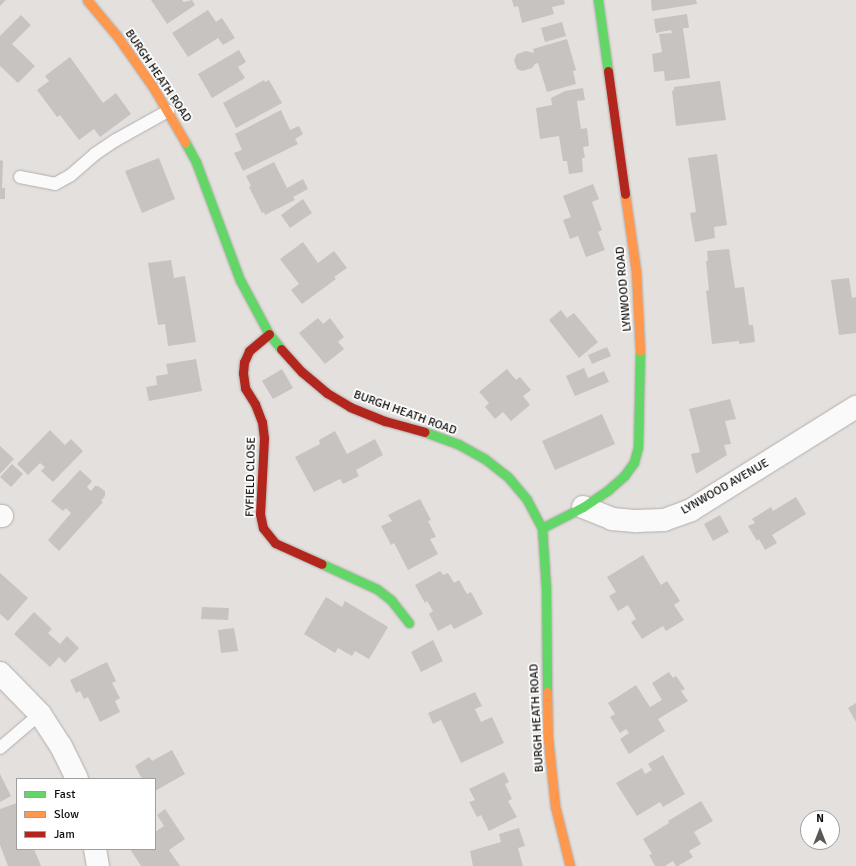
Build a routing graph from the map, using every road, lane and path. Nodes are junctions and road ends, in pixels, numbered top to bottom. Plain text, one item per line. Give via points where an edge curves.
1 (87, 0) edge
2 (598, 0) edge
3 (168, 112) junction
4 (20, 178) dead end
5 (269, 334) junction
6 (856, 407) edge
7 (583, 507) junction
8 (542, 528) junction
9 (409, 623) dead end
10 (0, 673) edge
11 (40, 714) junction
12 (0, 748) edge
13 (77, 778) edge
14 (95, 850) edge
15 (98, 866) edge
16 (570, 866) edge

1 - 3 main road, BURGH HEATH ROAD via 117,36
2 - 7 main road, LYNWOOD ROAD via 636,271 641,362 640,430 634,462 624,476
3 - 4 lane via 116,140 95,154 72,175 55,184
3 - 5 main road, BURGH HEATH ROAD via 196,162 240,280
5 - 8 main road, BURGH HEATH ROAD via 302,372 327,393 350,407 385,421 427,432 458,444 485,459 508,477 527,500
5 - 9 main road, FYFIELD CLOSE via 249,351 243,373 245,388 262,422 264,438 260,514 263,528 275,543 377,589 391,600
6 - 7 street, LYNWOOD AVENUE via 691,510 664,520 637,522 612,519
7 - 8 main road, LYNWOOD ROAD
8 - 16 main road, BURGH HEATH ROAD via 546,588 548,738 555,806
10 - 11 street
11 - 12 lane
11 - 13 street via 61,746
14 - 15 street

